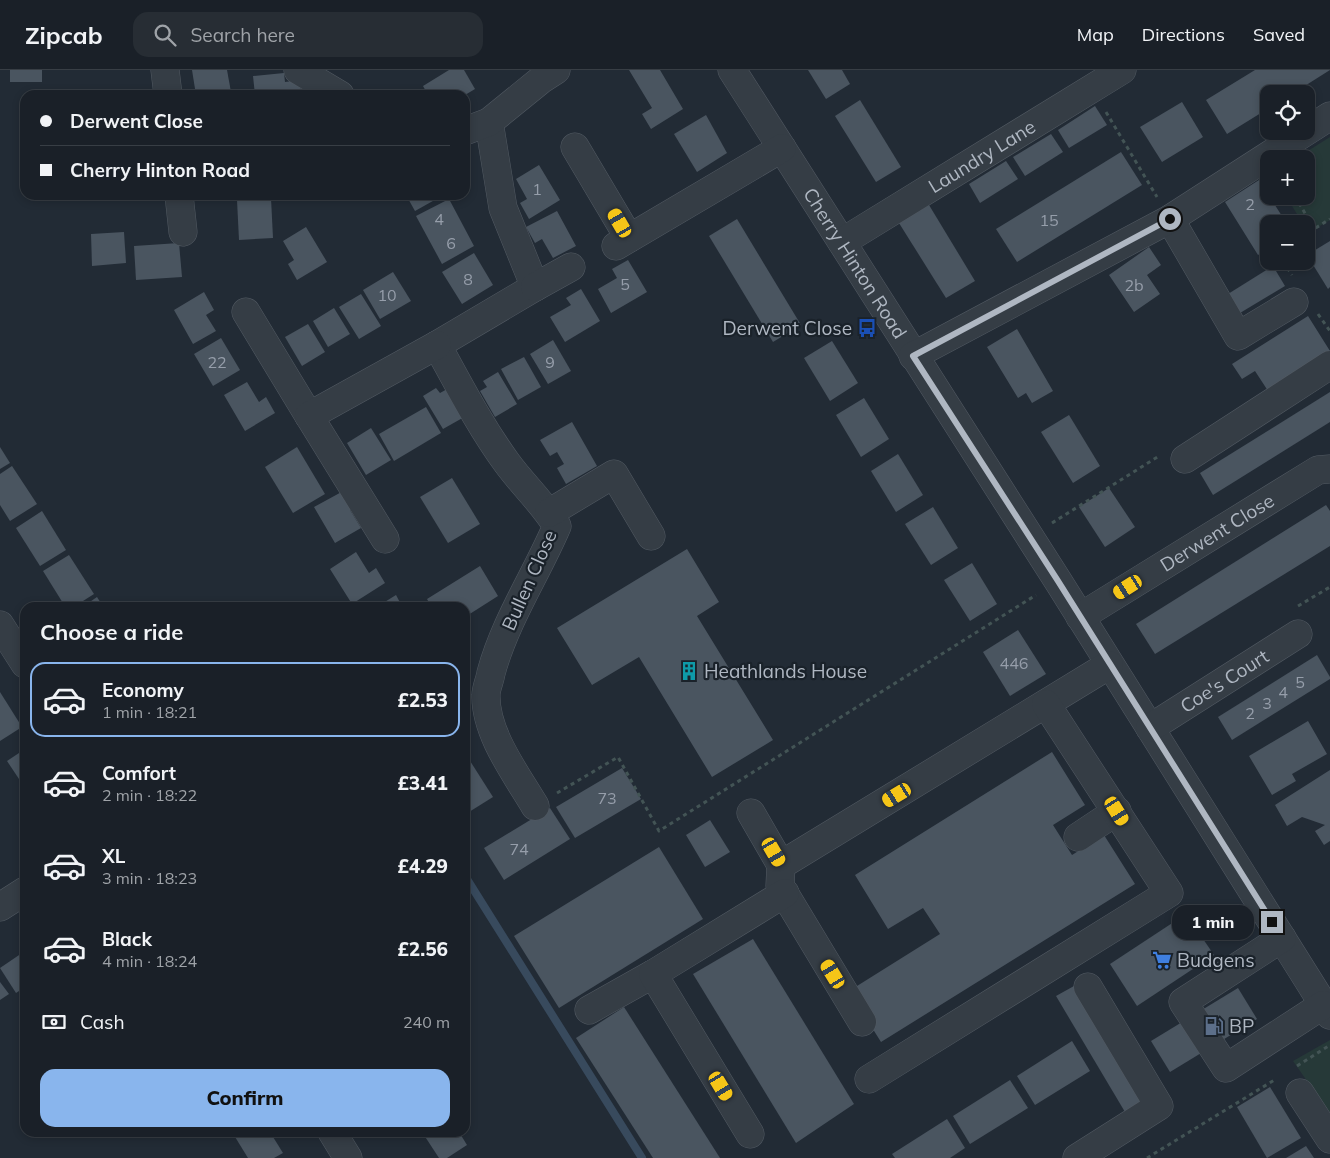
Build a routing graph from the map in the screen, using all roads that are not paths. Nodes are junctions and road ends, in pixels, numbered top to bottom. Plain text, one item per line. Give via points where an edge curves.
1 (165, 70) edge
2 (298, 70) edge
3 (556, 70) edge
4 (732, 70) edge
5 (1122, 70) edge
6 (167, 90) edge
7 (332, 90) edge
8 (1330, 116) edge
9 (477, 126) edge
10 (575, 147) dead end
11 (782, 148) junction
12 (180, 200) edge
13 (1170, 219) junction
14 (184, 232) dead end
15 (842, 242) junction
16 (570, 268) dead end
17 (535, 287) junction
18 (1294, 302) dead end
19 (246, 312) dead end
20 (437, 345) junction
21 (913, 356) junction
22 (1330, 365) edge
23 (309, 416) junction
24 (1185, 458) road end
25 (1330, 469) edge
26 (549, 513) junction
27 (651, 536) dead end
28 (385, 539) dead end
29 (1080, 617) junction
30 (0, 626) edge
31 (1298, 634) dead end
32 (20, 656) edge
33 (1109, 665) junction
34 (1046, 704) junction
35 (1150, 728) junction
36 (535, 806) road end
37 (1117, 811) junction
38 (751, 813) dead end
39 (1078, 837) dead end
40 (781, 865) junction
41 (785, 893) junction
42 (20, 894) edge
43 (0, 907) edge
44 (1282, 938) junction
45 (653, 974) junction
46 (1088, 987) dead end
47 (589, 1010) dead end
48 (1326, 1010) edge
49 (862, 1022) dead end
50 (870, 1079) dead end
51 (1290, 1080) road end
52 (750, 1134) dead end
53 (335, 1137) edge
54 (1330, 1139) edge
55 (348, 1158) edge
56 (1077, 1158) edge

1 - 6 street
2 - 7 street
3 - 9 street
4 - 11 street, Cherry Hinton Road
5 - 15 street, Laundry Lane
8 - 13 street
9 - 17 street via 503,208
10 - 11 street via 622,242
11 - 15 street, Cherry Hinton Road
12 - 14 street
13 - 18 street via 1238,336
13 - 21 street
15 - 21 street, Cherry Hinton Road
16 - 17 street
17 - 20 street
19 - 23 street
20 - 23 street
20 - 26 street, Bullen Close via 472,410 503,457
21 - 29 street, Cherry Hinton Road
22 - 24 street
23 - 28 street
25 - 29 street, Derwent Close via 1318,470
26 - 27 street via 614,474
26 - 36 street, Bullen Close via 557,526 506,632 486,695 497,742
29 - 33 street, Cherry Hinton Road
30 - 32 street
31 - 35 street, Coe's Court
33 - 34 street
33 - 35 street, Cherry Hinton Road
34 - 37 street
34 - 40 street
35 - 44 street, Cherry Hinton Road
37 - 39 street
37 - 50 street via 1169,893
38 - 40 street
40 - 41 street via 780,886
41 - 45 street
41 - 49 street
42 - 43 street
44 - 48 street, Cherry Hinton Road
44 - 48 street via 1183,1002 1226,1068
45 - 47 street
45 - 52 street
46 - 56 street via 1159,1106
51 - 54 street
53 - 55 street

